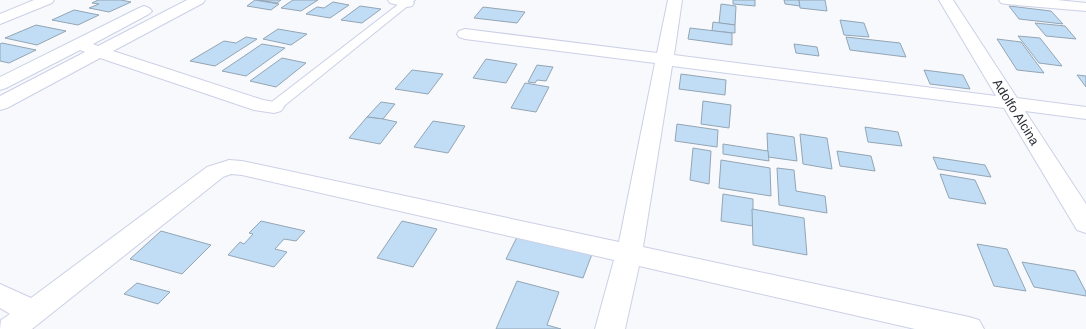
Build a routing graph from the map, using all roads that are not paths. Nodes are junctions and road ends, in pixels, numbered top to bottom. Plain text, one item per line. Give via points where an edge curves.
1 (47, 0) edge
2 (167, 0) edge
3 (198, 0) edge
4 (675, 0) edge
5 (946, 0) edge
6 (1006, 0) edge
7 (404, 1) edge
8 (1086, 8) edge
9 (0, 19) edge
10 (465, 34) dead end
11 (79, 44) junction
12 (99, 52) junction
13 (665, 60) junction
14 (0, 84) edge
15 (1011, 103) junction
16 (0, 104) edge
17 (274, 107) joint
18 (1086, 114) edge
19 (1086, 224) edge
20 (629, 254) junction
21 (0, 295) edge
22 (32, 312) junction
23 (11, 329) edge
24 (610, 329) edge
25 (969, 329) edge

1 - 9 street
2 - 11 street
3 - 12 street
4 - 13 street
5 - 15 street, Adolfo Alcina
6 - 8 street
7 - 17 lane
10 - 13 street
11 - 12 street
11 - 14 street
12 - 16 street
12 - 17 street via 261,106
13 - 15 street
13 - 20 street
15 - 18 street
15 - 19 street, Adolfo Alcina
20 - 22 street via 229,167 215,172
20 - 24 street
20 - 25 street
21 - 22 street
22 - 23 street

